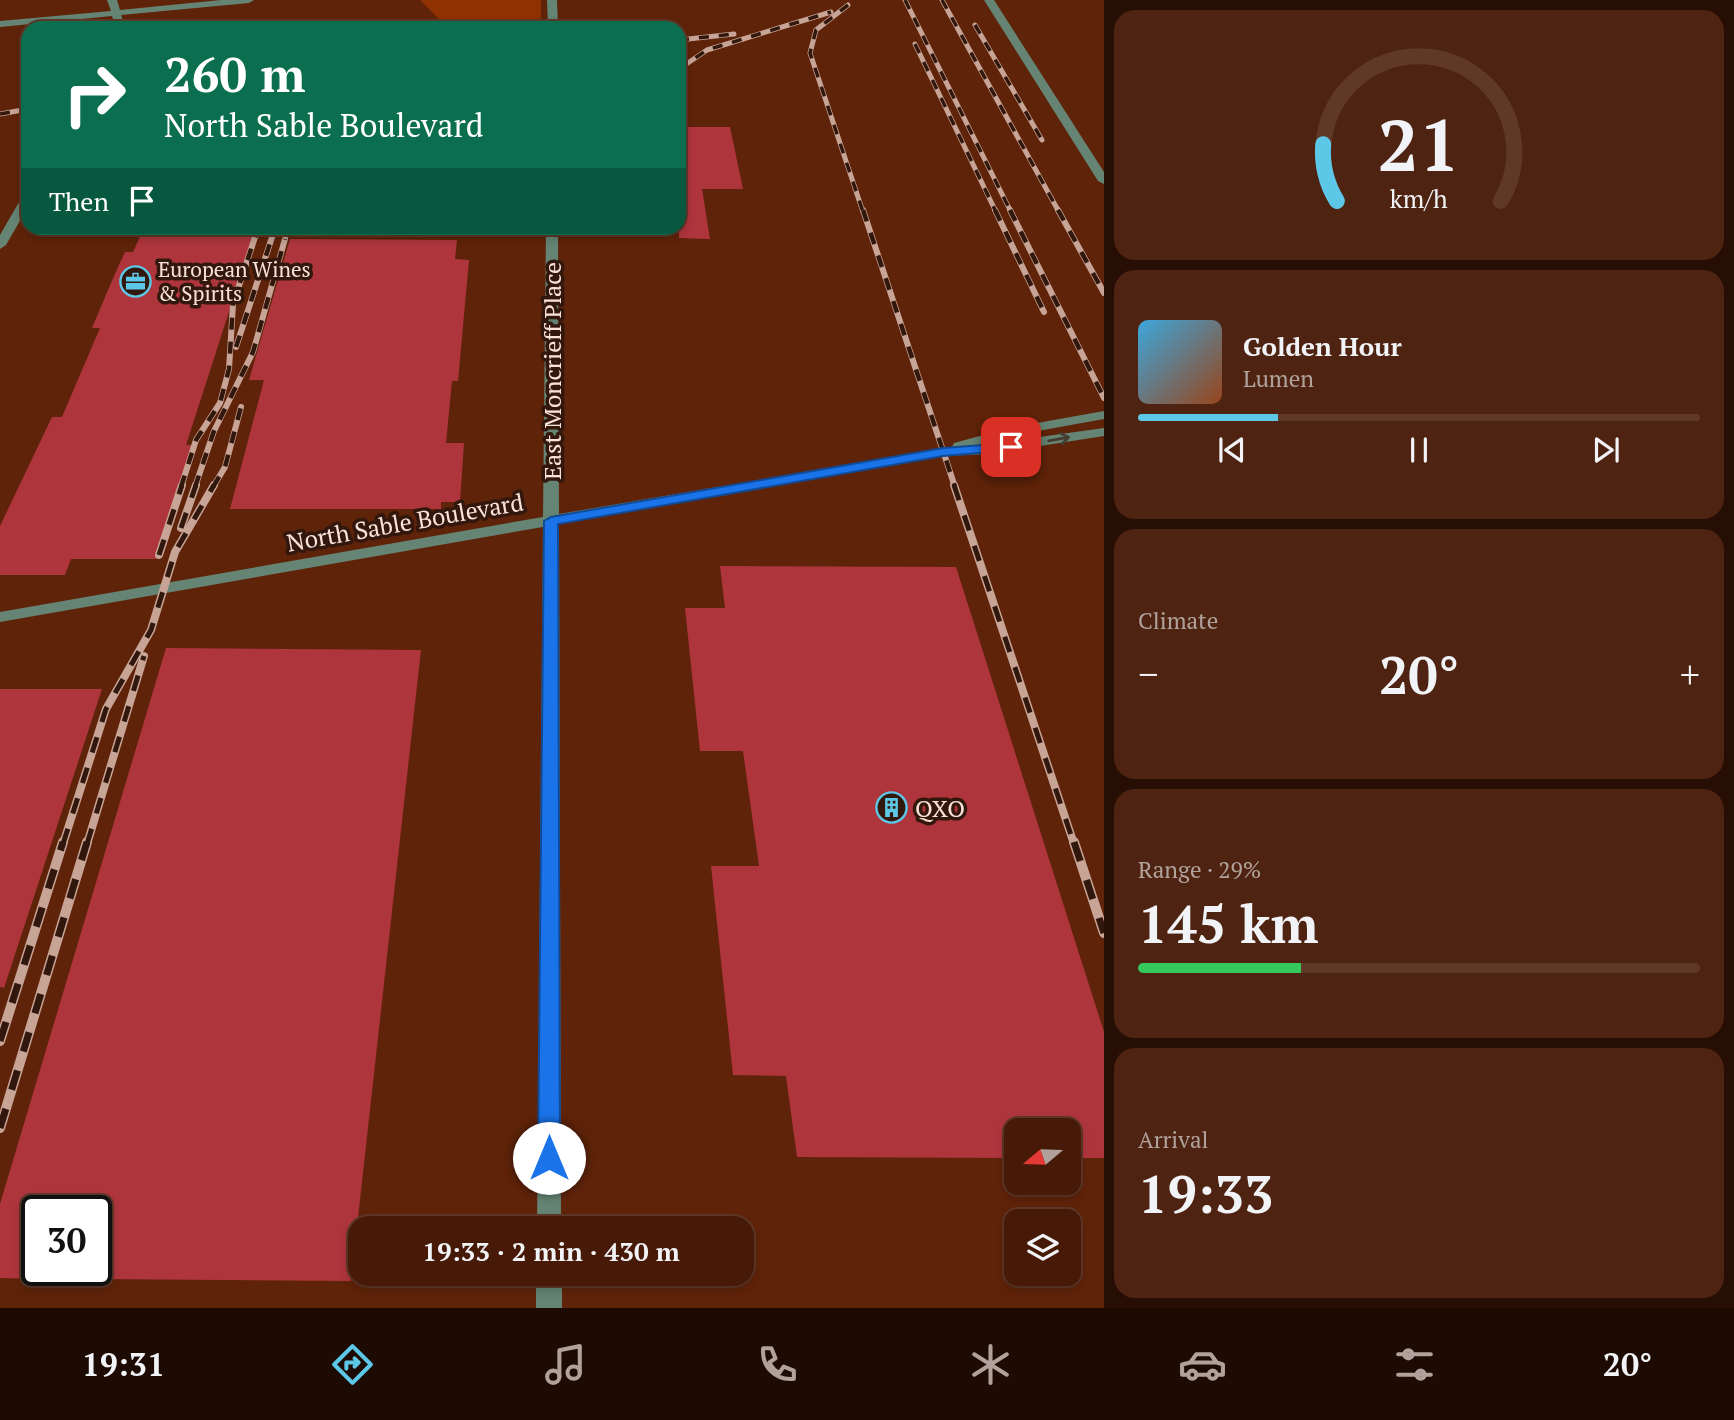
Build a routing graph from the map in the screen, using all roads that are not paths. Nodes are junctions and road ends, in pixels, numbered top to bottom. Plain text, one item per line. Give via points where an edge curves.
1 (112, 0) edge
2 (249, 0) edge
3 (552, 0) edge
4 (989, 0) edge
5 (116, 12) junction
6 (29, 21) edge
7 (119, 21) edge
8 (553, 21) edge
9 (21, 22) edge
10 (0, 24) edge
11 (1104, 181) edge
12 (21, 209) edge
13 (552, 235) edge
14 (0, 245) edge
15 (1104, 415) edge
16 (1104, 432) edge
17 (943, 452) junction
18 (551, 521) junction
19 (0, 617) edge
20 (549, 1216) edge
21 (549, 1286) edge
22 (549, 1308) edge

1 - 5 street
2 - 5 street
3 - 8 street
4 - 11 street
5 - 6 street
5 - 7 street
9 - 10 street
12 - 14 street
13 - 18 street, East Moncrieff Place
15 - 17 street, North Sable Boulevard via 1009,432
17 -> 16 street, North Sable Boulevard via 989,450
17 - 18 street, North Sable Boulevard
18 - 19 street, North Sable Boulevard
18 - 20 street, East Moncrieff Place
21 - 22 street

